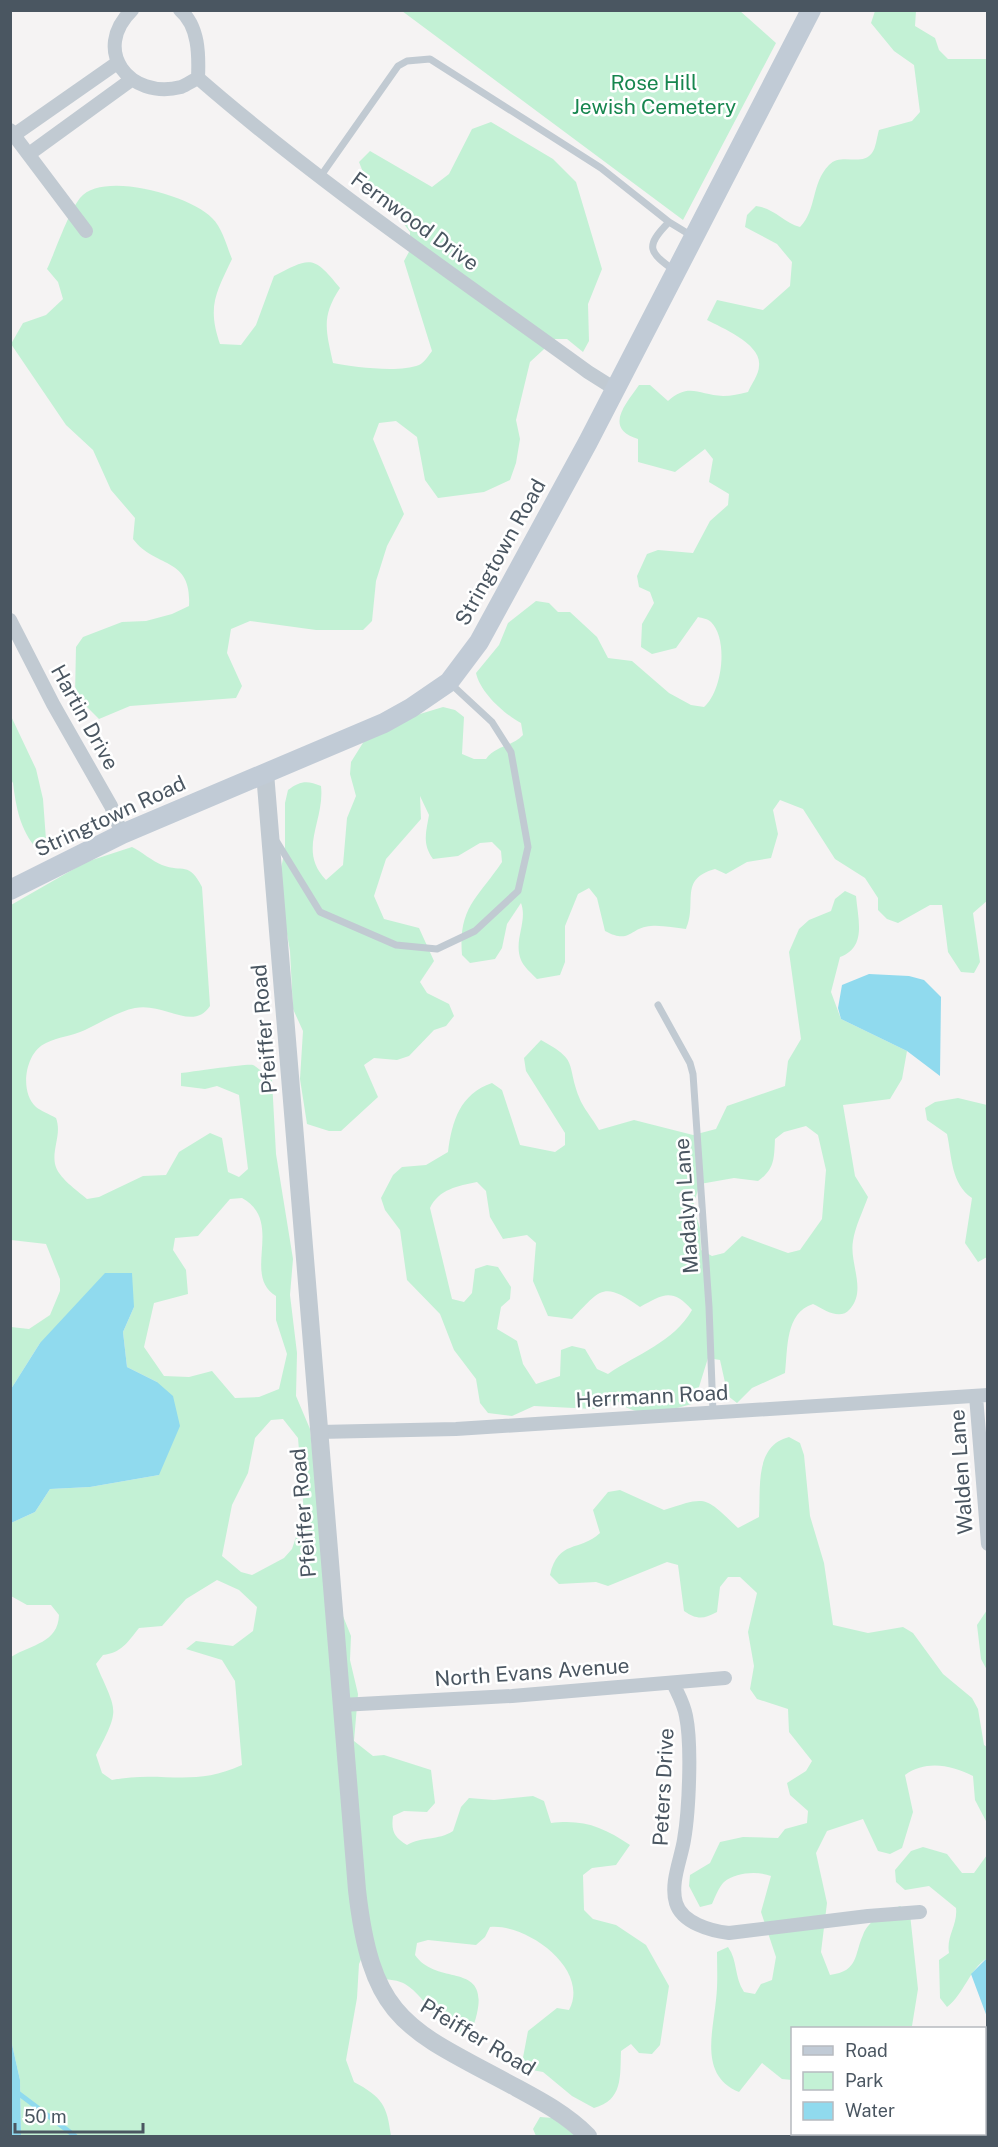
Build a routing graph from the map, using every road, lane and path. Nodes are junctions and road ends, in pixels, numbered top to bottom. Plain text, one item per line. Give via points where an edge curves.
1 (132, 10) edge
2 (180, 10) edge
3 (812, 10) edge
4 (117, 63) junction
5 (198, 78) junction
6 (131, 80) junction
7 (12, 133) edge
8 (29, 154) junction
9 (320, 177) junction
10 (669, 222) junction
11 (86, 231) dead end
12 (694, 236) junction
13 (676, 271) junction
14 (615, 389) junction
15 (10, 620) edge
16 (449, 682) junction
17 (265, 773) junction
18 (269, 830) junction
19 (122, 834) junction
20 (10, 890) edge
21 (658, 1005) dead end
22 (982, 1396) edge
23 (713, 1413) junction
24 (320, 1432) junction
25 (987, 1544) edge
26 (725, 1678) dead end
27 (673, 1683) junction
28 (341, 1705) junction
29 (920, 1912) dead end
30 (588, 2136) edge

1 - 4 street via 120,22 114,42
2 - 5 street via 194,30
3 - 12 main road, Stringtown Road
4 - 6 street
4 - 7 street
5 - 6 street via 180,87 147,87
5 - 9 street, Fernwood Drive
6 - 8 street
7 - 8 street
8 - 11 street
9 - 10 lane via 399,66 430,59 601,168
9 - 14 street, Fernwood Drive
10 - 12 lane
10 - 13 lane via 656,235 652,249 655,257
12 - 13 main road, Stringtown Road
13 - 14 main road, Stringtown Road
14 - 16 main road, Stringtown Road via 478,642
15 - 19 street, Hartin Drive via 111,806
16 - 17 main road, Stringtown Road via 384,723
16 - 18 lane via 492,722 511,752 528,847 518,891 475,931 437,949 396,945 320,912
17 - 18 street, Pfeiffer Road
17 - 19 main road, Stringtown Road
18 - 24 street, Pfeiffer Road
19 - 20 main road, Stringtown Road
21 - 23 lane, Madalyn Lane via 693,1074
22 - 23 street, Herrmann Road
22 - 25 street, Walden Lane
23 - 24 street, Herrmann Road via 456,1429
24 - 28 street, Pfeiffer Road
26 - 27 street, North Evans Avenue
27 - 28 street, North Evans Avenue
27 - 29 street, Peters Drive via 684,1705 688,1731 686,1825 674,1890 682,1912 712,1931 729,1933
28 - 30 street, Pfeiffer Road via 362,1928 370,1963 384,1996 417,2031 546,2103

